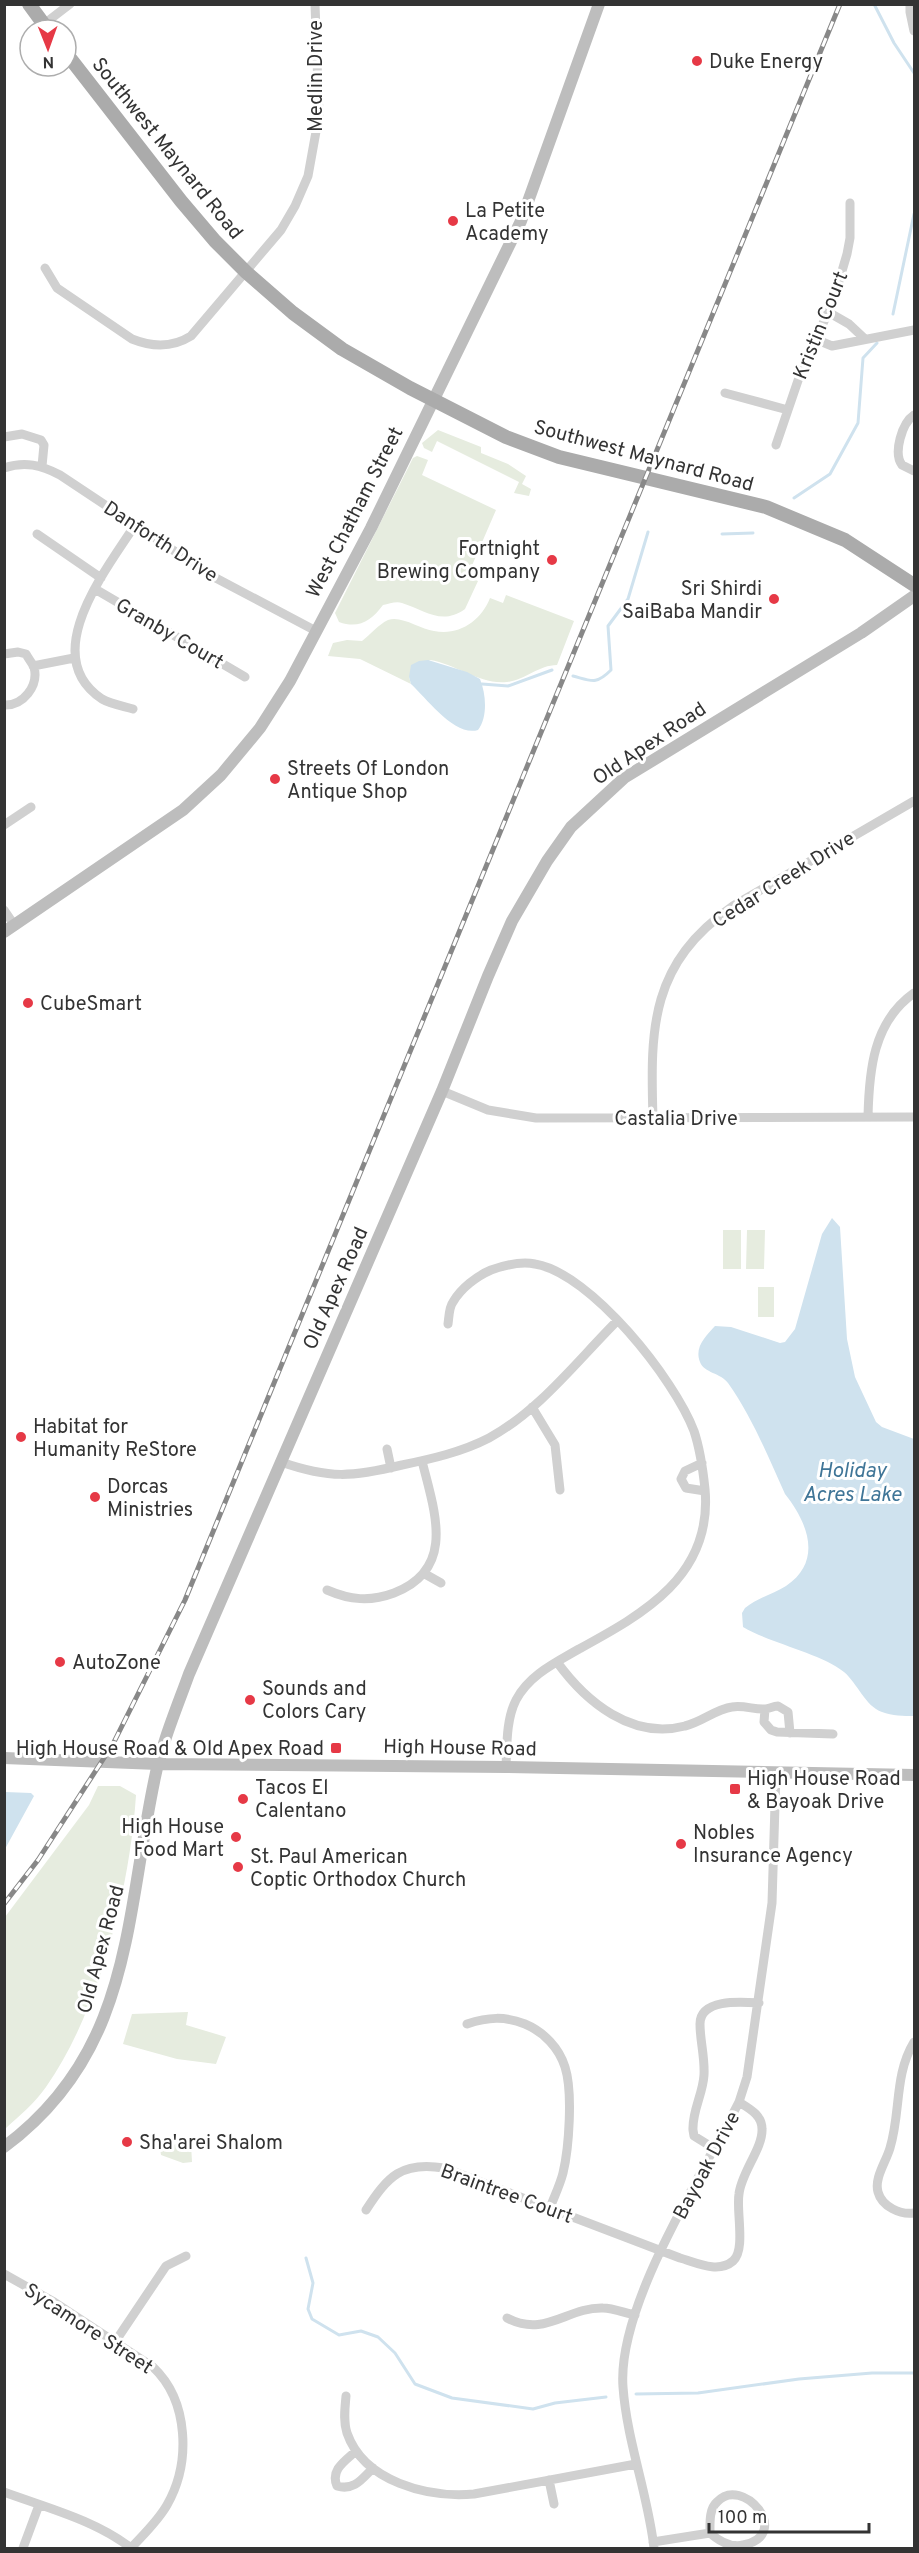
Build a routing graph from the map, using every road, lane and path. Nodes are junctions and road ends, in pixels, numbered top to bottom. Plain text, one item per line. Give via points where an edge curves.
1 (29, 4) edge
2 (70, 4) edge
3 (315, 4) edge
4 (599, 4) edge
5 (910, 4) edge
6 (39, 18) edge
7 (55, 18) edge
8 (915, 31) edge
9 (78, 68) edge
10 (850, 203) dead end
11 (45, 268) dead end
12 (246, 272) junction
13 (828, 312) junction
14 (915, 330) edge
15 (815, 339) junction
16 (866, 339) junction
17 (725, 393) dead end
18 (432, 399) junction
19 (788, 410) junction
20 (915, 415) edge
21 (4, 436) edge
22 (776, 445) dead end
23 (42, 466) junction
24 (4, 468) edge
25 (915, 471) edge
26 (135, 525) junction
27 (37, 534) dead end
28 (101, 578) junction
29 (915, 585) edge
30 (95, 589) junction
31 (915, 597) edge
32 (315, 631) junction
33 (4, 654) edge
34 (74, 658) junction
35 (33, 666) junction
36 (245, 677) dead end
37 (4, 705) edge
38 (133, 709) dead end
39 (915, 801) edge
40 (31, 807) dead end
41 (4, 825) edge
42 (4, 909) edge
43 (10, 929) edge
44 (915, 993) edge
45 (442, 1091) junction
46 (868, 1117) junction
47 (915, 1117) edge
48 (653, 1118) junction
49 (617, 1321) junction
50 (448, 1324) dead end
51 (532, 1407) junction
52 (387, 1449) dead end
53 (422, 1461) junction
54 (280, 1462) junction
55 (702, 1463) junction
56 (391, 1468) junction
57 (560, 1490) dead end
58 (705, 1491) junction
59 (425, 1574) junction
60 (441, 1583) dead end
61 (327, 1590) dead end
62 (557, 1662) junction
63 (765, 1709) junction
64 (790, 1733) junction
65 (833, 1734) dead end
66 (4, 1758) edge
67 (158, 1764) junction
68 (506, 1767) junction
69 (776, 1772) junction
70 (915, 1775) edge
71 (759, 2003) junction
72 (467, 2024) dead end
73 (915, 2042) edge
74 (739, 2102) junction
75 (4, 2147) edge
76 (715, 2149) junction
77 (550, 2208) junction
78 (366, 2210) dead end
79 (915, 2213) edge
80 (661, 2250) junction
81 (186, 2256) dead end
82 (4, 2274) edge
83 (635, 2315) junction
84 (507, 2318) dead end
85 (116, 2342) junction
86 (346, 2396) dead end
87 (356, 2451) junction
88 (636, 2464) junction
89 (374, 2468) junction
90 (549, 2480) junction
91 (4, 2492) edge
92 (554, 2504) dead end
93 (39, 2505) junction
94 (710, 2533) junction
95 (654, 2545) edge
96 (23, 2548) edge
97 (131, 2548) edge

1 - 6 main road
2 - 7 street
3 - 12 street, Medlin Drive via 319,115 308,176 287,219
4 - 18 main road, West Chatham Street via 525,211
5 - 8 street
9 - 12 main road, Southwest Maynard Road via 181,201
10 - 13 street, Kristin Court via 847,254
11 - 12 street, Medlin Drive via 57,288 132,339 156,345 171,345 191,336
12 - 18 main road, Southwest Maynard Road via 342,349
13 - 15 street, Kristin Court
13 - 16 street
14 - 16 street
15 - 16 street via 832,346
15 - 19 street, Kristin Court
17 - 19 street
18 - 29 main road, Southwest Maynard Road via 506,437 559,457 766,507 845,540
18 - 32 main road, West Chatham Street via 371,528
19 - 22 street, Kristin Court
20 - 25 street via 905,425 898,455 902,465
21 - 23 street via 22,434 41,440
23 - 24 street, Danforth Drive
23 - 26 street, Danforth Drive
26 - 28 street
26 - 32 street, Danforth Drive via 212,576
27 - 28 street
28 - 30 street
30 - 34 street via 76,634
30 - 36 street, Granby Court
31 - 45 main road, Old Apex Road via 624,778 571,827 512,921
32 - 43 main road, West Chatham Street via 260,728 221,775 174,816
33 - 35 street via 26,654
34 - 35 street
34 - 38 street via 82,679 95,693
35 - 37 street via 34,682 28,695 12,706
39 - 48 street, Cedar Creek Drive via 733,906 690,943 670,975 656,1016 652,1048
40 - 41 street
42 - 43 street
44 - 46 street via 885,1027 875,1051 869,1075
45 - 48 street, Castalia Drive via 488,1110 524,1117
45 - 54 main road, Old Apex Road
46 - 47 street, Castalia Drive
46 - 48 street, Castalia Drive
49 - 50 street via 566,1276 551,1268 523,1263 478,1276 452,1302
49 - 51 street
49 - 55 street via 646,1351 674,1392 694,1431
51 - 53 street via 488,1438
51 - 57 street via 555,1445
52 - 56 street
53 - 56 street
53 - 59 street via 437,1530 434,1553
54 - 56 street via 336,1475
54 - 67 main road, Old Apex Road via 189,1674
55 - 58 street
55 - 58 street via 685,1471 681,1479 686,1488
58 - 62 street via 697,1544 672,1585 642,1613
59 - 60 street
59 - 61 street via 401,1590 370,1599 346,1598
62 - 63 street via 574,1683 612,1716 631,1725 678,1728 732,1707
62 - 68 street via 531,1681 517,1699 509,1719
63 - 64 street via 767,1726
63 - 64 street via 786,1709
64 - 65 street
66 - 67 main road, High House Road
67 - 68 main road, High House Road
67 - 75 main road, Old Apex Road via 129,1930 105,2014 83,2061 61,2094 25,2132
68 - 69 main road, High House Road
69 - 70 main road, High House Road
69 - 71 street, Bayoak Drive via 772,1903
71 - 74 street, Bayoak Drive via 752,2054
71 - 76 street via 729,2001 706,2011 699,2021 704,2073 693,2130 694,2136
72 - 77 street via 495,2017 523,2023 545,2036 561,2058 568,2083 567,2145 562,2176
73 - 79 street via 902,2065 897,2120 877,2184 880,2198 890,2207 905,2214
74 - 76 street, Bayoak Drive
74 - 80 street, Braintree Court via 761,2121 762,2132 739,2191 737,2255 723,2266 712,2267
76 - 80 street, Bayoak Drive
77 - 78 street, Braintree Court via 444,2168 416,2166 382,2185
77 - 80 street, Braintree Court
80 - 83 street, Bayoak Drive
81 - 85 street via 166,2266
82 - 85 street, Sycamore Street
83 - 84 street via 590,2309 537,2326
83 - 88 street, Bayoak Drive via 623,2364 623,2386
85 - 97 street, Sycamore Street via 164,2377 178,2404 181,2420 181,2460 174,2492
86 - 87 street via 344,2419
87 - 89 street
87 - 89 street via 335,2472 337,2486 356,2485
88 - 90 street
88 - 95 street, Bayoak Drive
89 - 90 street via 419,2491 454,2496
90 - 92 street
91 - 93 street
93 - 96 street
93 - 97 street via 105,2530
94 - 94 street via 711,2514 717,2501 727,2496 751,2501 764,2517 761,2534 754,2542 732,2546
94 - 95 street

